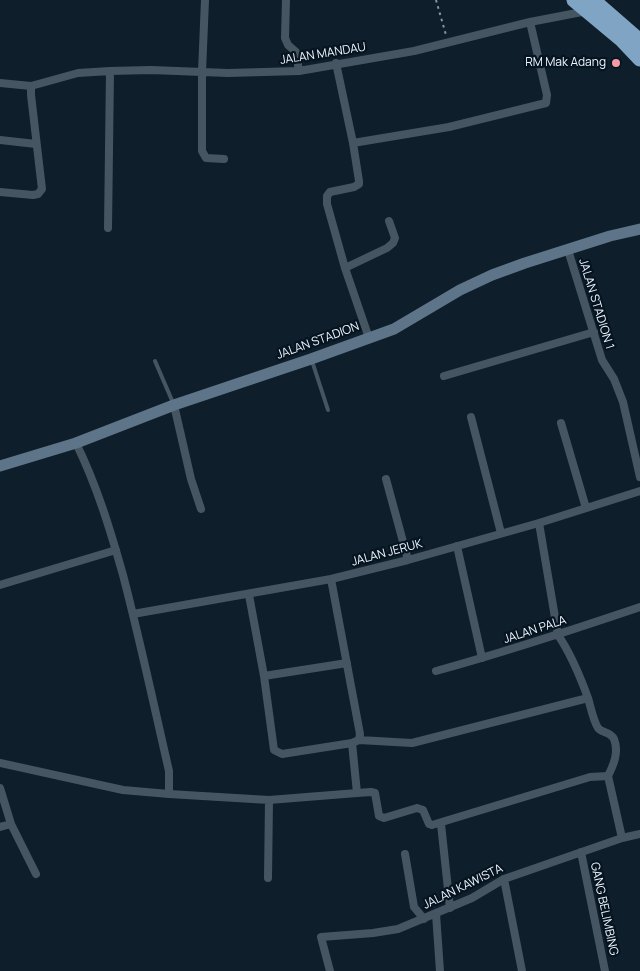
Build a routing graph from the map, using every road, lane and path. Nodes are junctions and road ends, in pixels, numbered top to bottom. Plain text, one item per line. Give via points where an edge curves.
1 (205, 0) edge
2 (286, 0) edge
3 (436, 0) edge
4 (574, 0) edge
5 (590, 6) edge
6 (530, 22) junction
7 (640, 41) edge
8 (448, 42) junction
9 (640, 59) edge
10 (336, 63) junction
11 (299, 70) junction
12 (110, 72) junction
13 (202, 72) junction
14 (0, 82) edge
15 (31, 86) junction
16 (0, 140) edge
17 (353, 143) junction
18 (36, 144) junction
19 (224, 159) dead end
20 (0, 192) edge
21 (389, 221) dead end
22 (108, 228) dead end
23 (640, 230) edge
24 (568, 250) junction
25 (345, 268) junction
26 (594, 332) junction
27 (369, 338) junction
28 (311, 359) junction
29 (155, 360) dead end
30 (444, 376) dead end
31 (174, 405) junction
32 (328, 410) dead end
33 (471, 417) dead end
34 (561, 423) dead end
35 (76, 443) junction
36 (0, 466) edge
37 (640, 477) edge
38 (386, 479) dead end
39 (640, 491) edge
40 (586, 508) junction
41 (201, 509) dead end
42 (539, 523) junction
43 (501, 533) junction
44 (458, 546) junction
45 (116, 550) junction
46 (408, 560) junction
47 (331, 579) junction
48 (0, 585) edge
49 (249, 595) junction
50 (640, 607) edge
51 (133, 614) junction
52 (558, 635) junction
53 (482, 658) junction
54 (347, 663) junction
55 (436, 671) dead end
56 (264, 676) junction
57 (588, 698) junction
58 (355, 742) junction
59 (0, 763) edge
60 (608, 776) junction
61 (0, 788) edge
62 (357, 793) junction
63 (169, 794) junction
64 (269, 800) junction
65 (11, 824) junction
66 (441, 824) junction
67 (0, 826) edge
68 (640, 834) edge
69 (622, 838) junction
70 (581, 852) junction
71 (405, 854) dead end
72 (36, 874) dead end
73 (268, 878) dead end
74 (504, 879) junction
75 (450, 908) junction
76 (436, 914) junction
77 (424, 919) junction
78 (330, 971) edge
79 (440, 971) edge
80 (522, 971) edge
81 (605, 971) edge

1 - 13 street
2 - 11 street via 285,38 296,52
3 - 8 path
4 - 5 highway
5 - 6 street, JALAN MANDAU
5 - 7 highway
5 - 9 highway
6 - 8 street, JALAN MANDAU
6 - 17 street via 547,95 546,103 449,127
8 - 10 street, JALAN MANDAU via 414,51
10 - 11 street, JALAN MANDAU
10 - 17 street
11 - 13 street, JALAN MANDAU
12 - 13 street, JALAN MANDAU
12 - 15 street, JALAN MANDAU via 78,73
12 - 22 street
13 - 19 street via 203,155 208,159
14 - 15 street, JALAN MANDAU
15 - 18 street
16 - 18 street
17 - 25 street via 359,184 330,192 326,200
18 - 20 street via 41,192 33,195
21 - 25 street via 395,238 391,246
23 - 24 street, JALAN STADION
24 - 26 street, JALAN STADION 1
24 - 27 street, JALAN STADION via 492,275 394,329
25 - 27 street
26 - 30 street
26 - 37 street, JALAN STADION 1 via 602,360 623,402
27 - 28 street, JALAN STADION
28 - 31 street, JALAN STADION
28 - 32 lane
29 - 31 lane
31 - 35 street, JALAN STADION
31 - 41 street
33 - 43 street
34 - 40 street
35 - 36 street, JALAN STADION
35 - 45 street via 94,480
38 - 46 street
39 - 40 street, JALAN JERUK
40 - 42 street, JALAN JERUK
42 - 43 street, JALAN JERUK
42 - 52 street
43 - 44 street, JALAN JERUK
44 - 46 street, JALAN JERUK
44 - 53 street
45 - 48 street
45 - 51 street
46 - 47 street, JALAN JERUK
47 - 49 street, JALAN JERUK
47 - 54 street
49 - 51 street, JALAN JERUK
49 - 56 street
50 - 52 street, JALAN PALA
51 - 63 street via 169,771
52 - 53 street, JALAN PALA
52 - 57 street via 568,650
53 - 55 street, JALAN PALA
54 - 56 street
54 - 58 street via 360,734
56 - 58 street via 276,752 282,754
57 - 58 street via 412,743
57 - 60 street via 597,726 614,739 616,754
58 - 62 street
59 - 63 street via 123,790
60 - 66 street via 590,777
60 - 69 street
61 - 65 street
62 - 64 street
62 - 66 street via 375,793 378,814 382,818 418,808 424,812 430,825
63 - 64 street
64 - 73 street
65 - 67 street
65 - 72 street
66 - 75 street
68 - 69 street, JALAN KAWISTA
69 - 70 street, JALAN KAWISTA
70 - 74 street, JALAN KAWISTA
70 - 81 street, GANG BELIMBING
71 - 77 street via 414,907
74 - 75 street, JALAN KAWISTA
74 - 80 street
75 - 76 street, JALAN KAWISTA
76 - 77 street, JALAN KAWISTA
76 - 79 street
77 - 78 street, JALAN KAWISTA via 398,929 321,938

